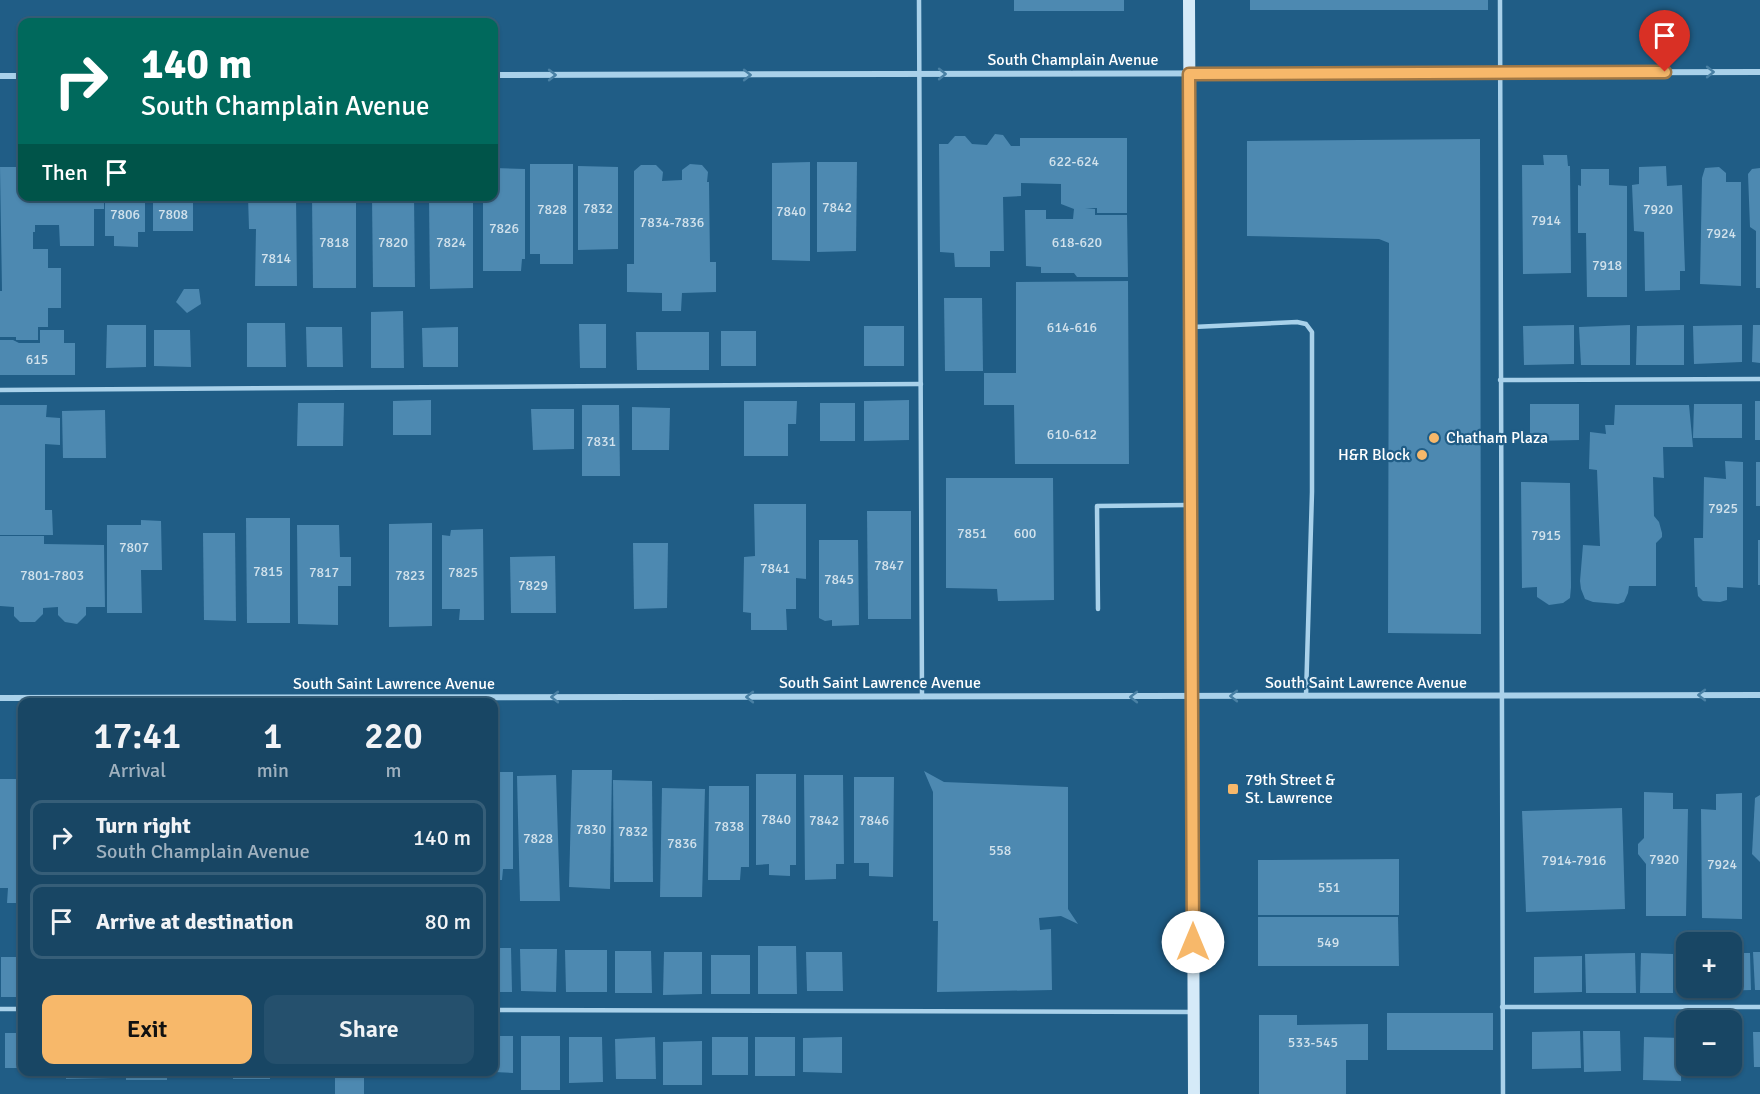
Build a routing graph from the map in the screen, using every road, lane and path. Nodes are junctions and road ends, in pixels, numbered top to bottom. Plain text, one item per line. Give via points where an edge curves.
1 (919, 0) edge
2 (1189, 0) edge
3 (1500, 0) edge
4 (1760, 72) edge
5 (1500, 73) junction
6 (919, 74) junction
7 (1189, 74) junction
8 (498, 75) edge
9 (0, 76) edge
10 (18, 76) edge
11 (1190, 327) junction
12 (1760, 379) edge
13 (1500, 380) junction
14 (921, 384) junction
15 (0, 390) edge
16 (1191, 505) junction
17 (1098, 609) dead end
18 (1760, 695) edge
19 (1192, 696) junction
20 (1306, 696) junction
21 (1501, 696) junction
22 (922, 697) junction
23 (0, 698) edge
24 (1502, 1007) junction
25 (1760, 1007) edge
26 (0, 1009) edge
27 (18, 1009) edge
28 (498, 1010) edge
29 (1194, 1012) junction
30 (1194, 1094) edge
31 (1503, 1094) edge

1 - 6 lane
2 - 7 main road
3 - 5 lane
5 -> 4 street, South Champlain Avenue
5 - 7 street, South Champlain Avenue
5 - 13 lane
6 -> 7 street, South Champlain Avenue
8 -> 6 street, South Champlain Avenue
6 - 14 lane
7 - 11 main road
9 - 10 street
11 - 16 main road
11 - 20 lane via 1297,322 1306,324 1312,332
12 - 13 lane
13 - 21 lane
14 - 15 lane
14 - 22 lane
16 - 17 lane via 1097,506
16 - 19 main road
18 -> 21 street, South Saint Lawrence Avenue
20 -> 19 street, South Saint Lawrence Avenue
19 -> 22 street, South Saint Lawrence Avenue
19 - 29 main road
20 - 21 street, South Saint Lawrence Avenue
21 - 24 lane
22 -> 23 street, South Saint Lawrence Avenue
24 - 25 lane
24 - 31 lane
26 - 27 lane
28 - 29 lane
29 - 30 main road

